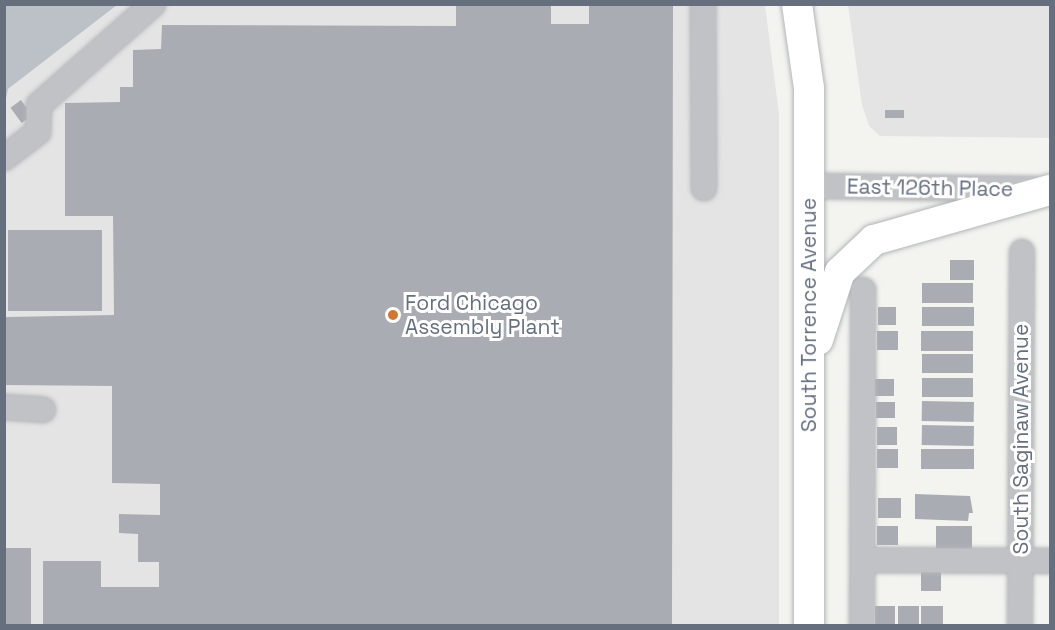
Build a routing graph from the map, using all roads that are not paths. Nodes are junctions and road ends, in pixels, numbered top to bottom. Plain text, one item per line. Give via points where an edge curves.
1 (153, 4) edge
2 (703, 4) edge
3 (797, 4) edge
4 (4, 158) edge
5 (809, 186) junction
6 (705, 188) dead end
7 (1050, 189) edge
8 (1022, 252) dead end
9 (863, 290) dead end
10 (809, 368) junction
11 (4, 407) edge
12 (43, 410) dead end
13 (863, 560) junction
14 (1020, 561) junction
15 (1050, 561) edge
16 (809, 626) edge
17 (862, 626) edge
18 (1020, 626) edge

1 - 4 street via 39,105 38,132
2 - 6 street
3 - 5 main road, South Torrence Avenue via 809,88
5 - 7 street, East 126th Place
5 - 10 main road, South Torrence Avenue
7 - 10 main road via 874,240 840,272
8 - 14 street, South Saginaw Avenue
9 - 13 street
10 - 16 main road, South Torrence Avenue
11 - 12 street
13 - 14 street
13 - 17 street
14 - 15 street
14 - 18 street, South Saginaw Avenue

